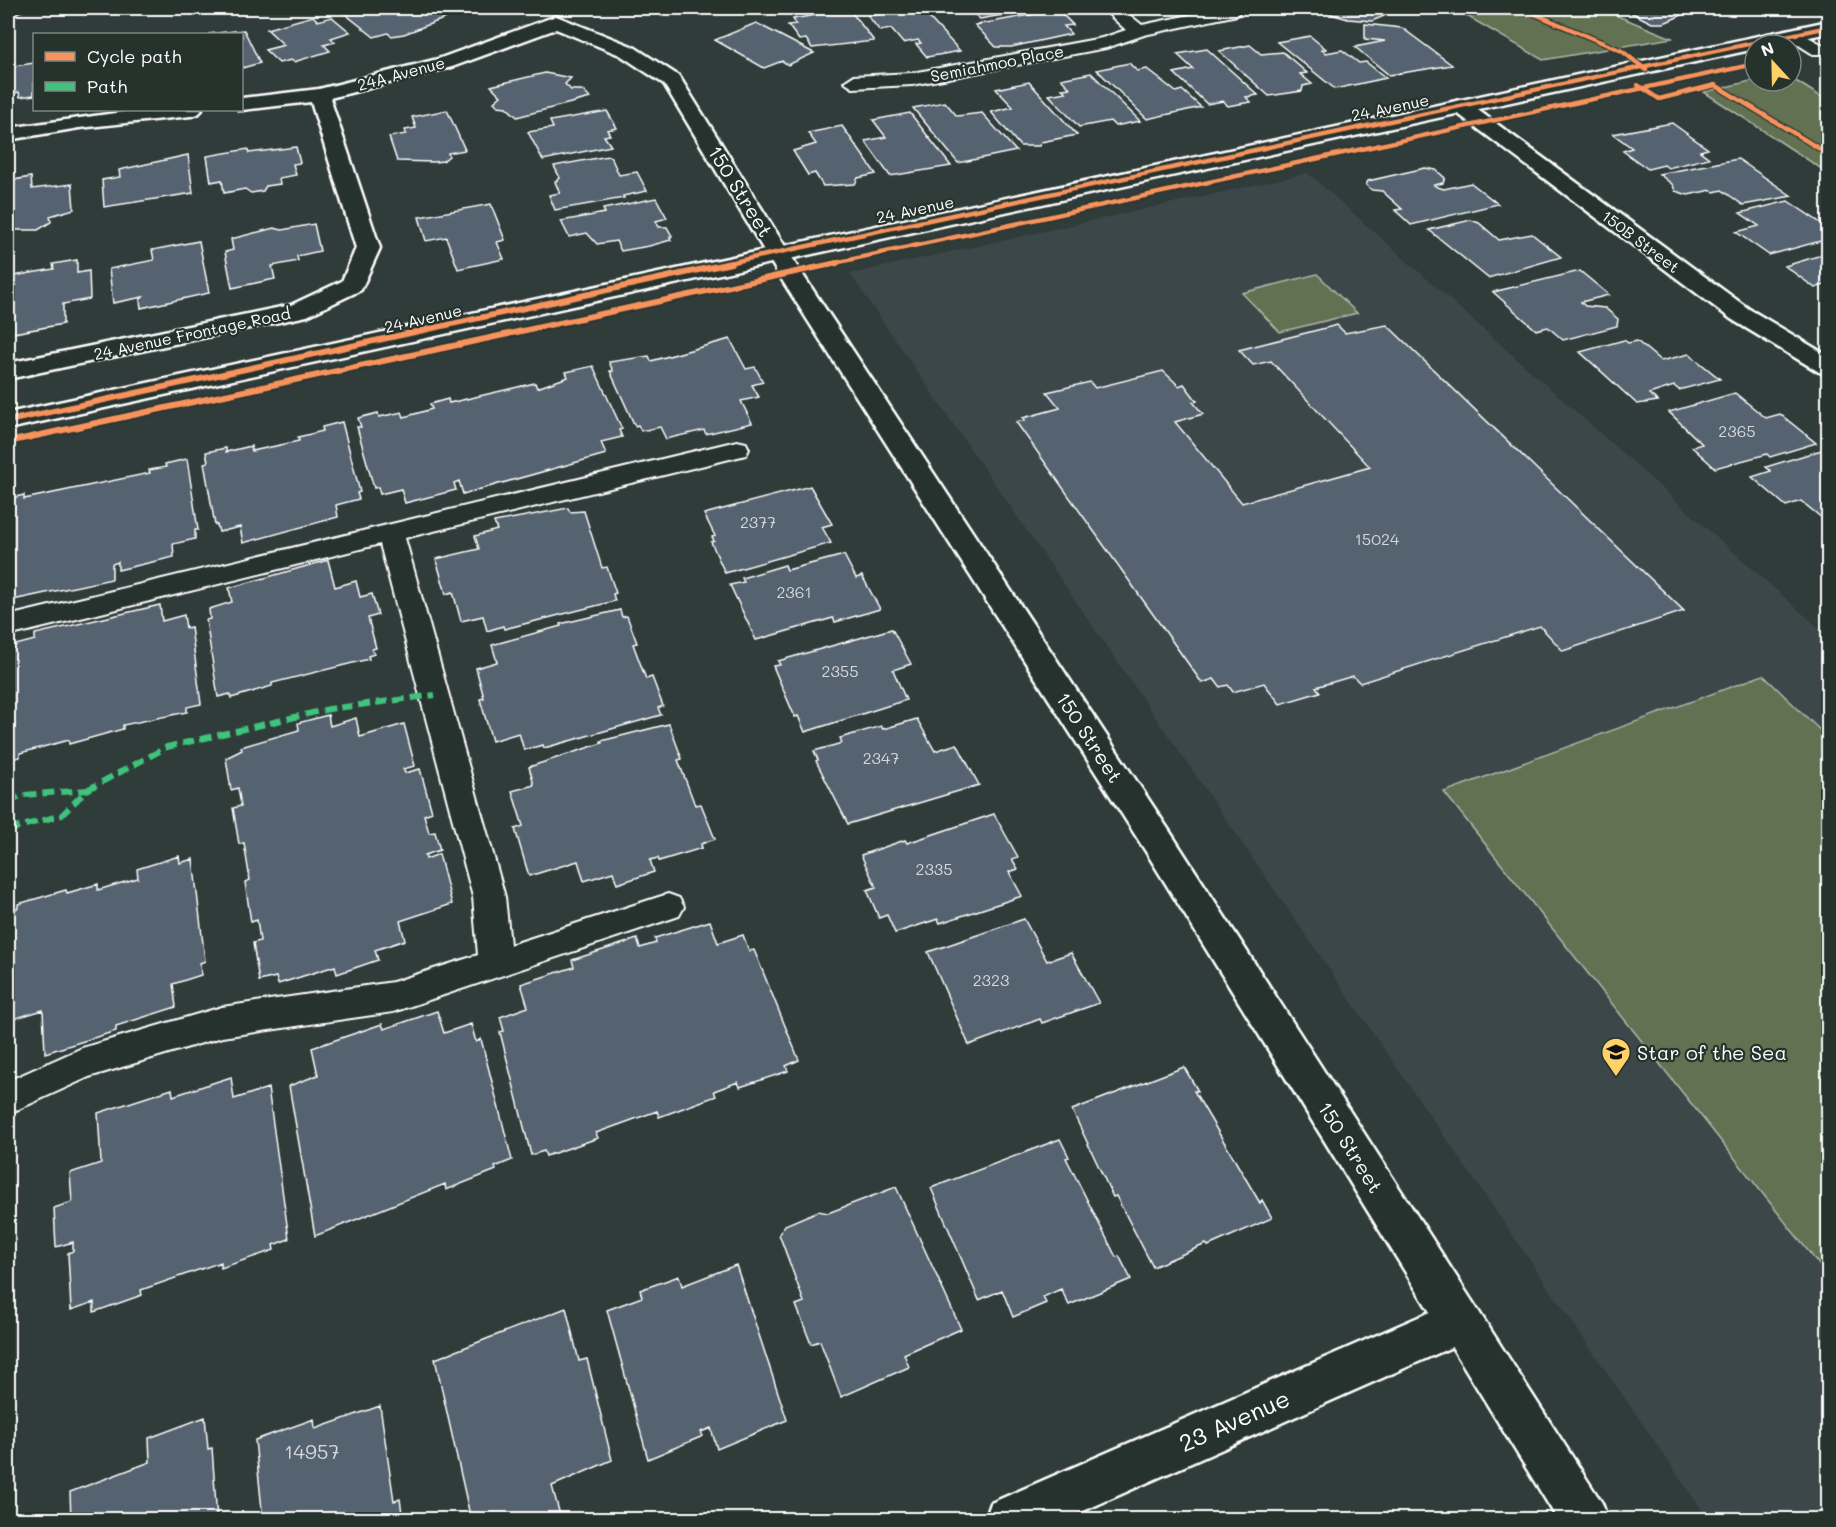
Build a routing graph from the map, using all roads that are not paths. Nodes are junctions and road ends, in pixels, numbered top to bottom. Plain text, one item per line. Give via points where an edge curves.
1 (1111, 8) edge
2 (1231, 11) dead end
3 (560, 15) edge
4 (1828, 27) edge
5 (1139, 31) junction
6 (1803, 33) edge
7 (1803, 39) edge
8 (1743, 46) edge
9 (1824, 49) edge
10 (1803, 53) edge
11 (1743, 67) edge
12 (853, 82) dead end
13 (319, 95) junction
14 (243, 104) edge
15 (1460, 106) junction
16 (182, 111) edge
17 (1481, 122) junction
18 (8, 134) edge
19 (784, 262) junction
20 (1828, 367) edge
21 (8, 372) edge
22 (8, 422) edge
23 (8, 442) edge
24 (737, 449) dead end
25 (390, 532) junction
26 (8, 626) edge
27 (668, 907) dead end
28 (495, 963) junction
29 (8, 1098) edge
30 (1461, 1321) junction
31 (1008, 1520) edge
32 (1585, 1520) edge

1 - 5 lane
2 - 5 lane, Semiahmoo Place
3 - 13 main road, 24A Avenue via 445,63
3 - 19 main road, 150 Street via 672,80
4 - 6 main road, 24 Avenue
5 - 12 lane, Semiahmoo Place via 1106,43 912,79
7 - 9 lane
8 - 15 main road, 24 Avenue
9 - 10 main road
11 - 17 main road, 24 Avenue
13 - 14 main road, 24A Avenue
13 - 21 main road, 24 Avenue Frontage Road via 369,248 352,285 298,310
15 - 17 main road, 150B Street
15 - 19 main road, 24 Avenue
16 - 18 main road
17 - 19 main road, 24 Avenue
17 - 20 main road, 150B Street via 1740,314
19 - 22 main road, 24 Avenue
19 - 23 main road, 24 Avenue
19 - 30 main road, 150 Street
24 - 25 lane
25 - 26 lane
25 - 28 lane via 489,897
27 - 28 lane
28 - 29 lane via 393,997 222,1022 82,1065
30 - 31 main road, 23 Avenue
30 - 32 main road, 150 Street

